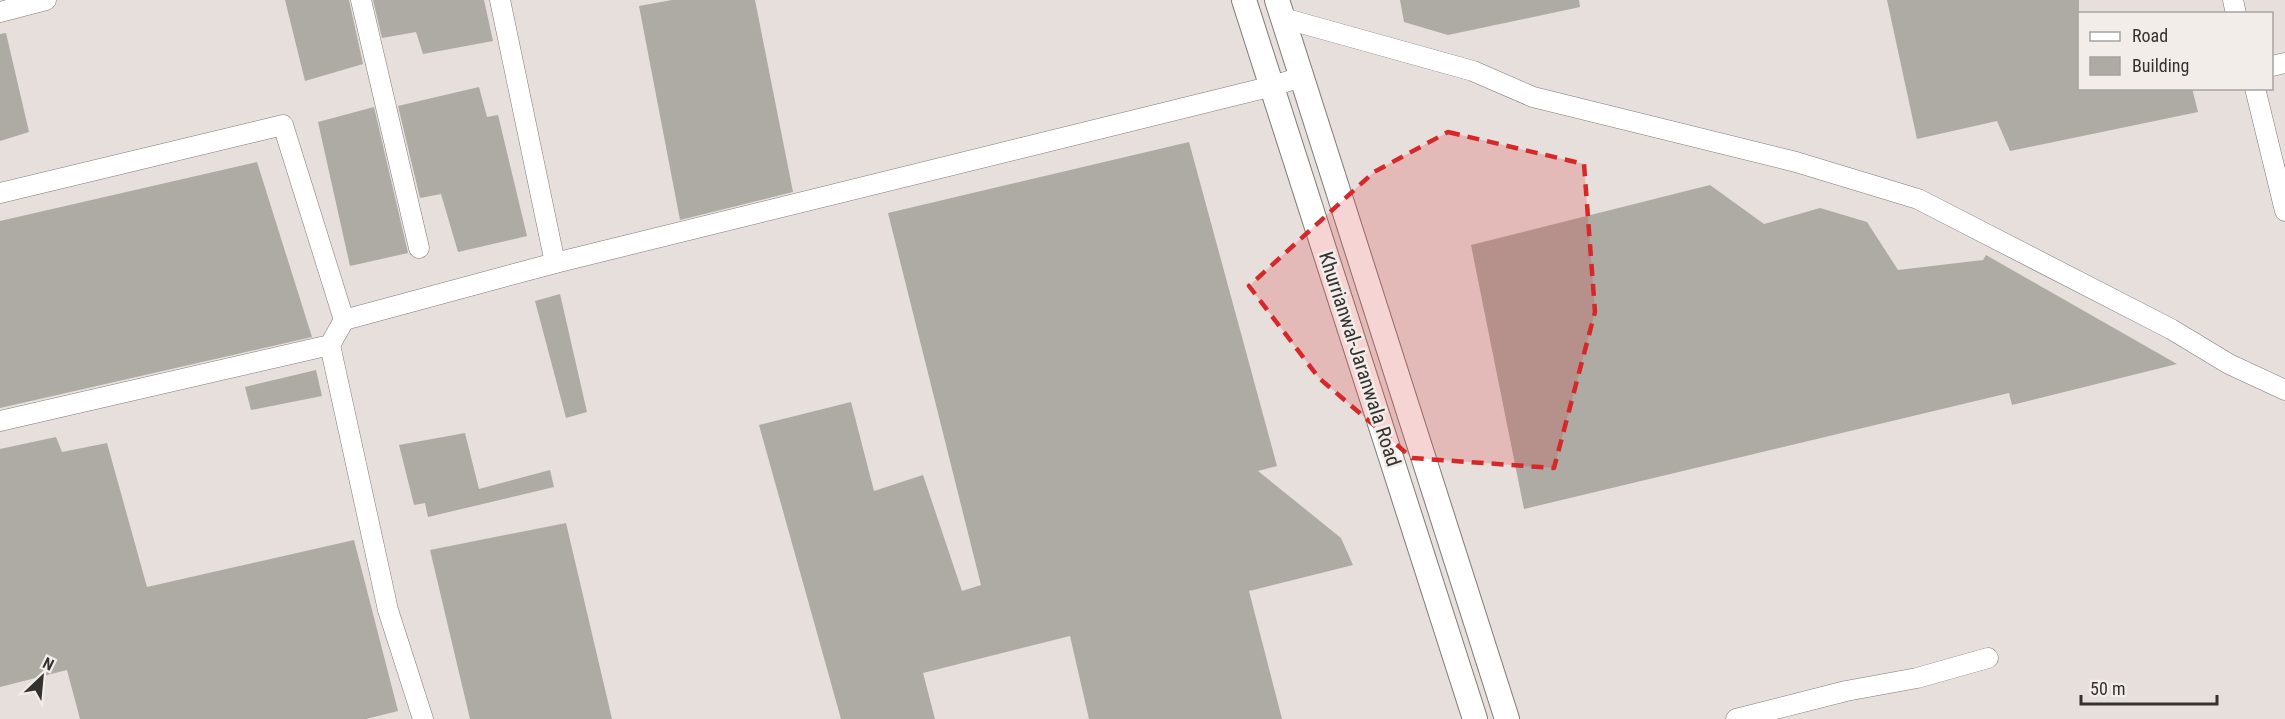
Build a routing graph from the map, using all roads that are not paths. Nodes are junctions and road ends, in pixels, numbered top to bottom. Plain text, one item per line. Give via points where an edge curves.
1 (46, 0) edge
2 (361, 0) edge
3 (500, 0) edge
4 (1244, 0) edge
5 (1280, 9) edge
6 (0, 12) edge
7 (1301, 77) junction
8 (1273, 86) junction
9 (2256, 90) edge
10 (2281, 181) edge
11 (0, 193) edge
12 (2285, 211) edge
13 (419, 248) dead end
14 (555, 263) junction
15 (344, 320) junction
16 (330, 345) junction
17 (2285, 390) edge
18 (0, 420) edge
19 (1988, 658) dead end
20 (423, 719) edge
21 (1475, 719) edge
22 (1507, 719) edge
23 (1736, 719) edge

1 - 6 street
2 - 13 street
3 - 14 street
4 - 8 main road, Khurrianwal-Jaranwala Road
5 - 7 main road, Khurrianwal-Jaranwala Road
5 - 17 street via 1473,71 1533,97 1796,162 1917,199
7 - 8 street
7 - 22 main road, Khurrianwal-Jaranwala Road
8 - 14 street
8 - 21 main road, Khurrianwal-Jaranwala Road
9 - 10 street
10 - 12 street
11 - 15 street via 283,125
14 - 15 street
15 - 16 street
16 - 18 street
16 - 20 street via 388,610
19 - 23 street

